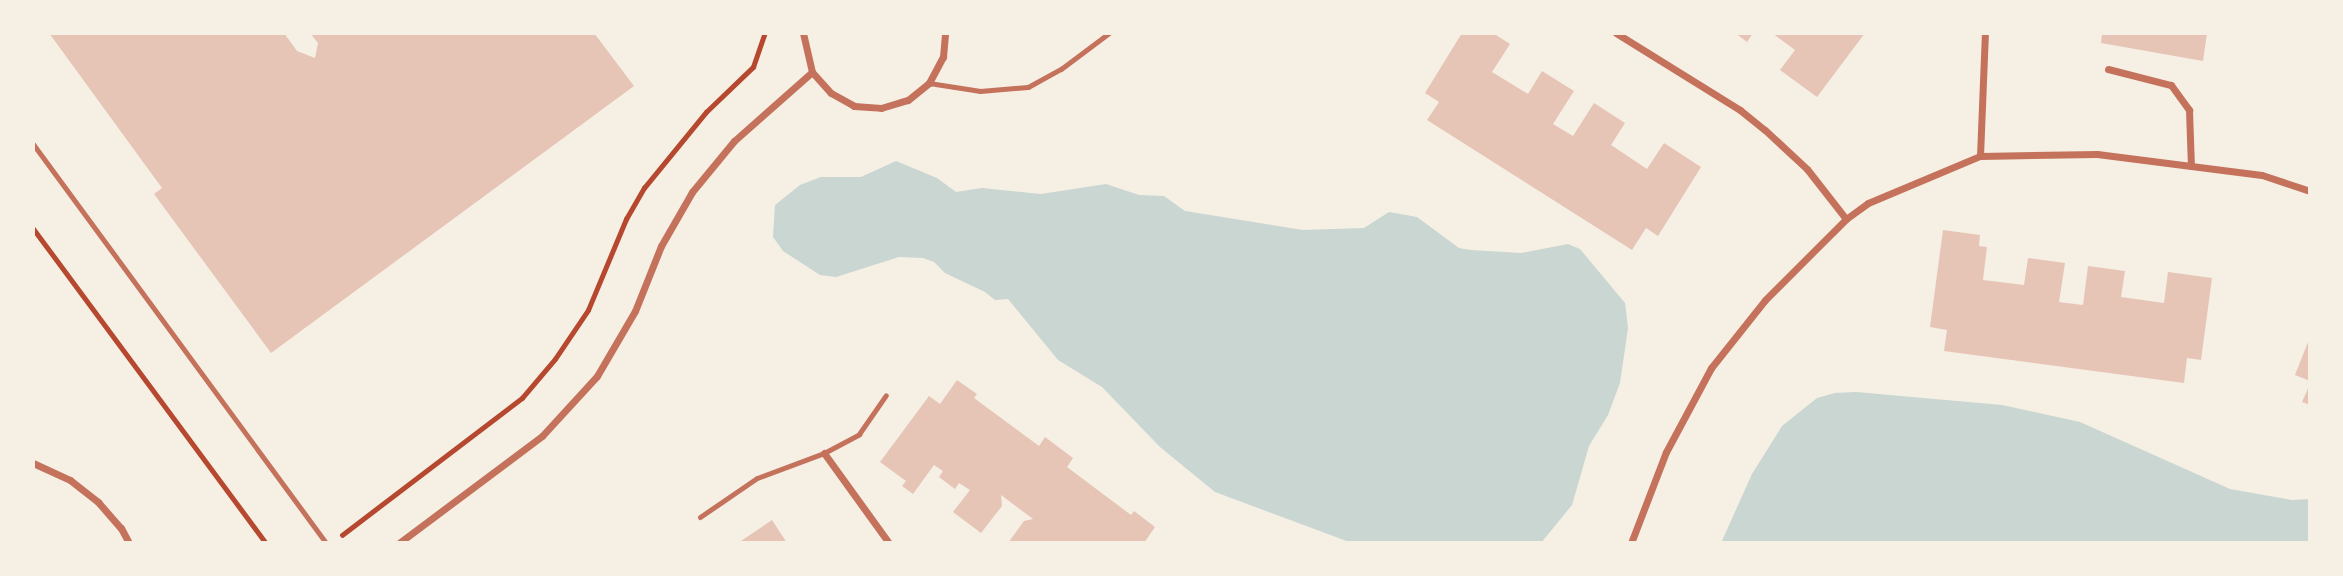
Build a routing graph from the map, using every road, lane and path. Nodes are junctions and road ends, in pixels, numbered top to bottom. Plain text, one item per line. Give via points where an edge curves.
1 (765, 33) edge
2 (803, 33) edge
3 (945, 33) edge
4 (1109, 33) edge
5 (1616, 33) edge
6 (1985, 33) edge
7 (2108, 69) dead end
8 (812, 72) junction
9 (929, 83) junction
10 (33, 144) edge
11 (1980, 156) junction
12 (2191, 166) junction
13 (2310, 191) edge
14 (1846, 219) junction
15 (33, 228) edge
16 (887, 395) dead end
17 (824, 453) junction
18 (33, 463) edge
19 (700, 517) dead end
20 (339, 537) dead end
21 (129, 543) edge
22 (267, 543) edge
23 (326, 543) edge
24 (399, 543) edge
25 (889, 543) edge
26 (1631, 543) edge

1 - 20 path via 753,67 697,121 644,188 588,310 555,359 522,398
2 - 8 street
3 - 9 street via 943,57
4 - 9 lane via 1028,87 980,91
5 - 14 street via 1765,130 1807,169
6 - 11 street
7 - 12 street via 2171,85 2189,110
8 - 9 street via 831,93 855,106 881,108 908,100
8 - 24 street via 734,141 692,192 662,246 635,311 597,376 542,436
10 - 23 lane
11 - 12 street via 2097,154
11 - 14 street via 1868,203
12 - 13 street via 2262,176
14 - 26 street via 1765,300 1711,368 1665,452
15 - 22 path
16 - 17 lane via 859,434
17 - 19 lane via 757,478
17 - 25 street
18 - 21 street via 70,480 98,502

